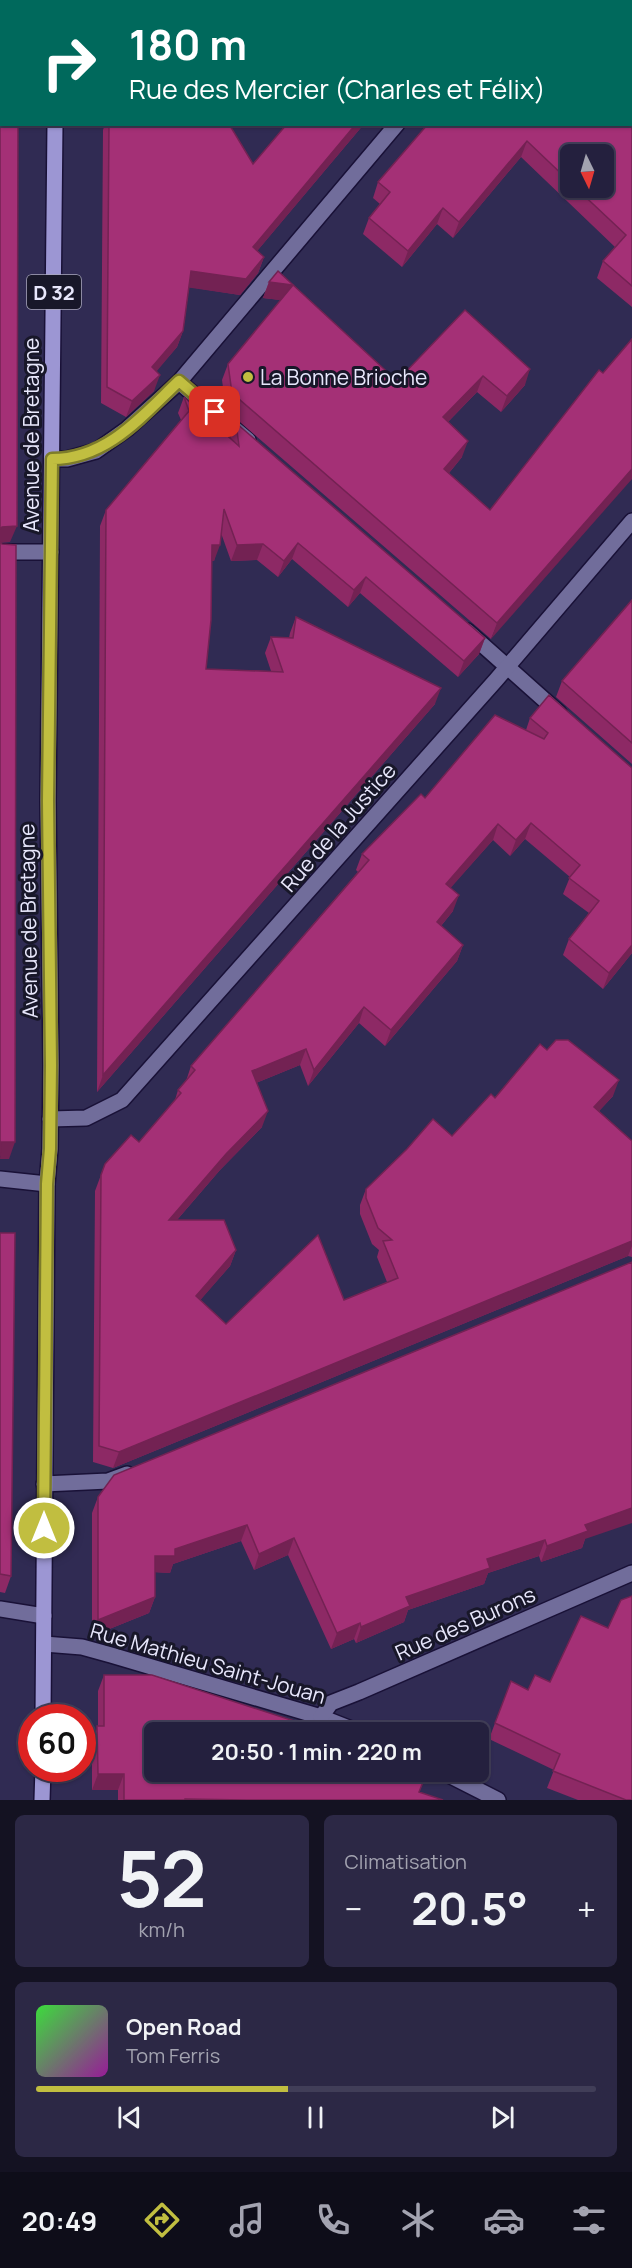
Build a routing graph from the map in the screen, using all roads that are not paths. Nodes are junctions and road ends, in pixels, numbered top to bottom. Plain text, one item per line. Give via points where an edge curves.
1 (55, 126) edge
2 (394, 126) edge
3 (179, 381) junction
4 (260, 451) edge
5 (52, 459) junction
6 (632, 521) edge
7 (0, 552) edge
8 (51, 552) junction
9 (455, 620) edge
10 (506, 667) junction
11 (573, 725) edge
12 (50, 1119) junction
13 (0, 1179) edge
14 (47, 1184) junction
15 (141, 1468) edge
16 (44, 1484) junction
17 (632, 1573) edge
18 (0, 1609) edge
19 (44, 1616) junction
20 (44, 1644) junction
21 (43, 1704) edge
22 (321, 1717) junction
23 (333, 1722) edge
24 (43, 1782) edge
25 (462, 1782) edge
26 (42, 1800) edge
27 (496, 1800) edge

1 - 5 main road, Avenue de Bretagne / D 32
2 - 3 street
3 - 4 street
3 - 5 street via 127,429 96,451
5 - 8 main road, Avenue de Bretagne / D 32
6 - 10 street, Rue de la Justice
7 - 8 street
8 - 12 main road, Avenue de Bretagne / D 32
9 - 10 street
10 - 11 street
10 - 12 street, Rue de la Justice via 122,1100 86,1118
12 - 14 main road, Avenue de Bretagne / D 32
13 - 14 street
14 - 16 main road, Avenue de Bretagne / D 32
15 - 16 street via 108,1481
16 - 19 main road, Avenue de Bretagne / D 32
17 - 22 street, Rue des Burons via 331,1703
18 - 19 street
19 - 20 main road, Avenue de Bretagne / D 32
20 - 21 main road, Avenue de Bretagne / D 32
20 - 22 street, Rue Mathieu Saint-Jouan via 82,1647
22 - 23 street, Rue Mathieu Saint-Jouan
24 - 26 main road
25 - 27 street

